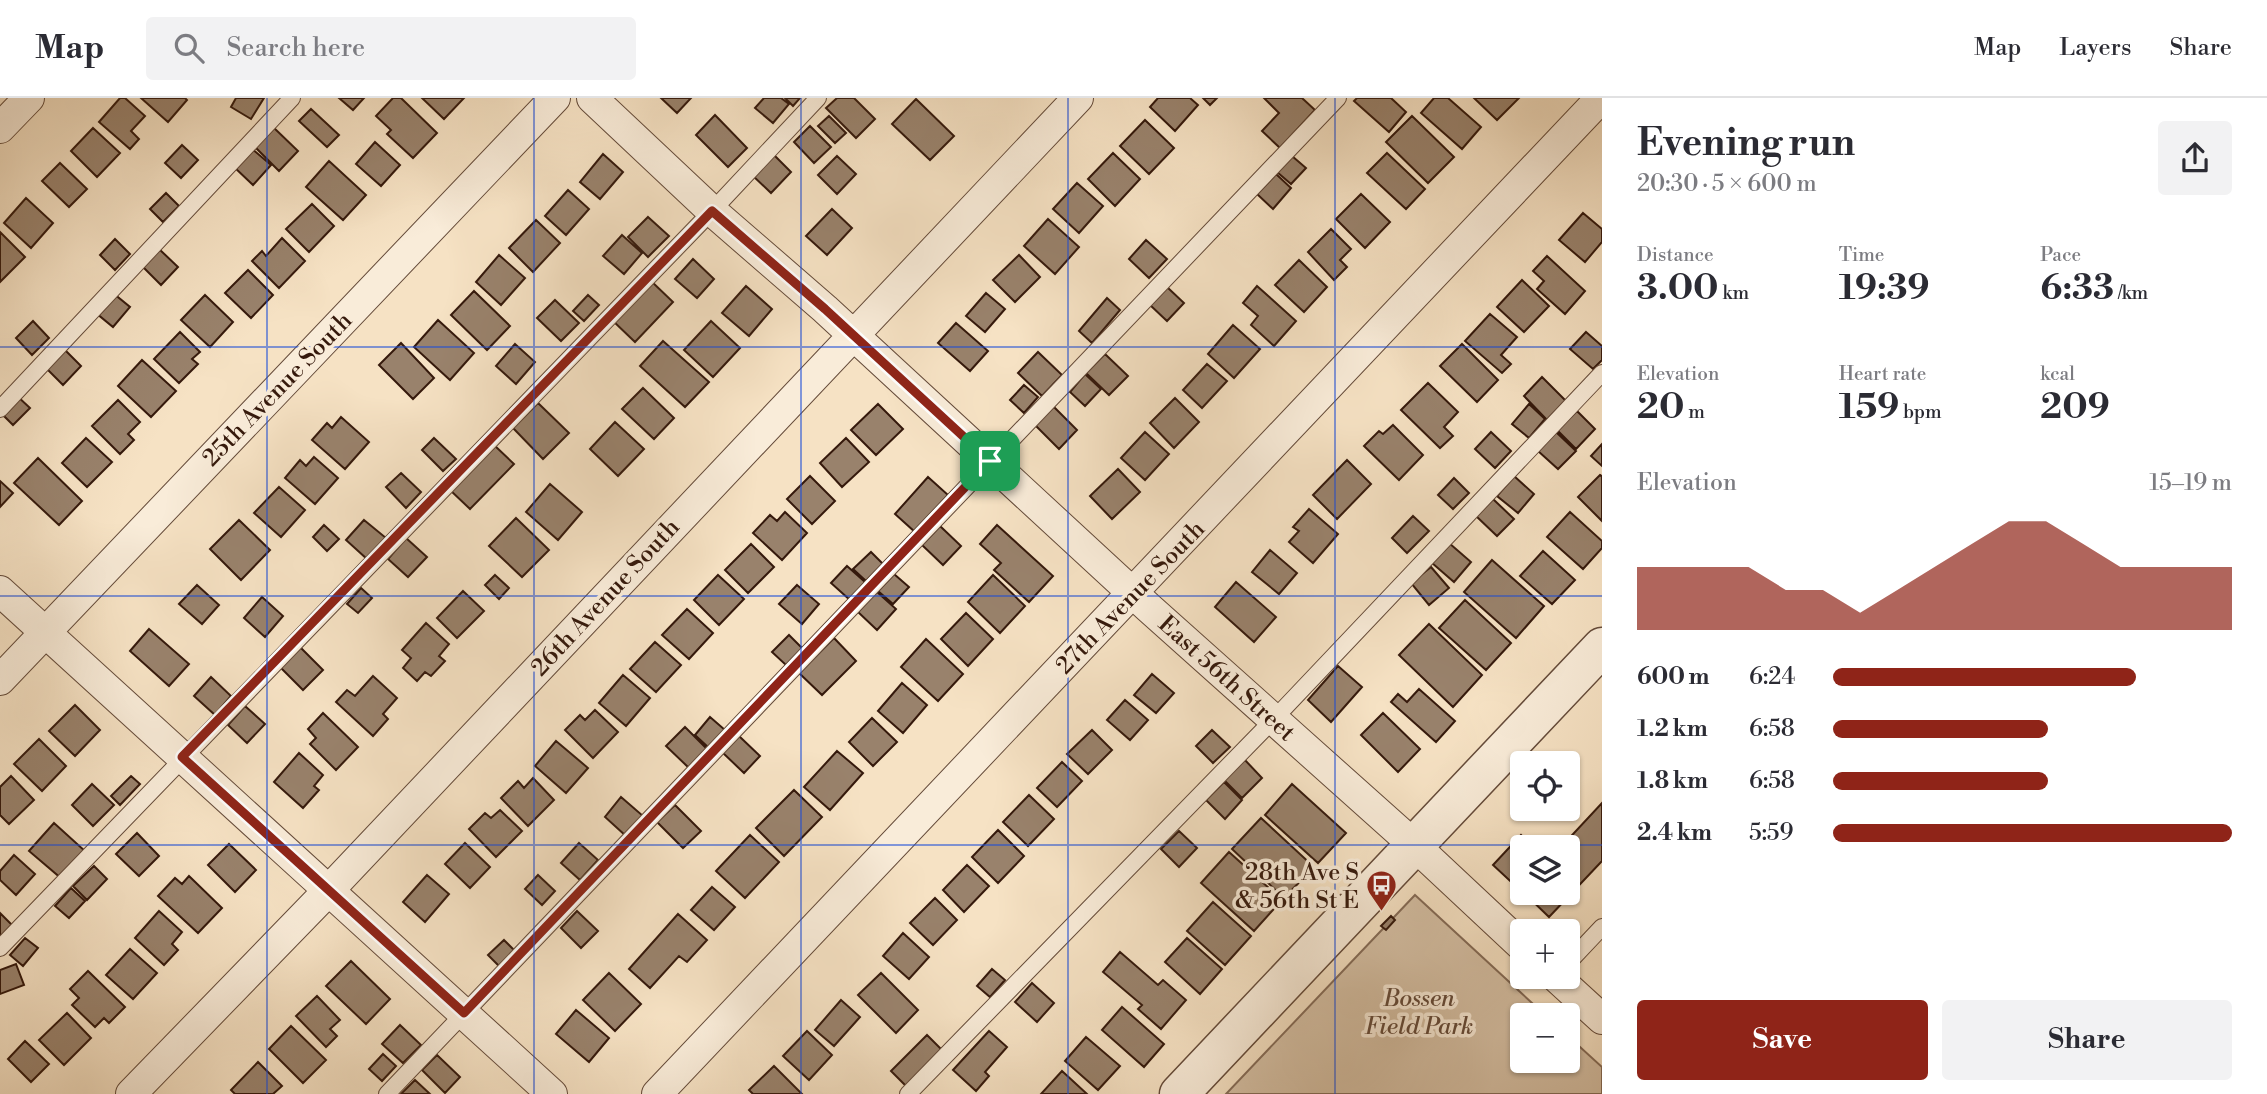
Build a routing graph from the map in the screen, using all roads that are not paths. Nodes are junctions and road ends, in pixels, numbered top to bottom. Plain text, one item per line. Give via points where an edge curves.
1 (29, 98) edge
2 (292, 98) edge
3 (555, 98) edge
4 (592, 98) edge
5 (818, 98) edge
6 (1078, 98) edge
7 (1338, 98) edge
8 (1601, 98) edge
9 (0, 128) edge
10 (712, 211) junction
11 (853, 336) junction
12 (1602, 373) edge
13 (0, 409) edge
14 (990, 461) junction
15 (0, 591) edge
16 (1133, 593) junction
17 (46, 632) junction
18 (1602, 647) edge
19 (0, 680) edge
20 (1274, 719) junction
21 (182, 757) junction
22 (1413, 844) junction
23 (328, 890) junction
24 (1602, 927) edge
25 (1510, 935) edge
26 (0, 948) edge
27 (1580, 950) edge
28 (1568, 989) edge
29 (464, 1013) junction
30 (1602, 1019) edge
31 (131, 1094) edge
32 (387, 1094) edge
33 (552, 1094) edge
34 (657, 1094) edge
35 (908, 1094) edge
36 (1179, 1094) edge

1 - 9 street
2 - 13 lane
3 - 17 street, 25th Avenue South
4 - 10 street, East 56th Street
5 - 10 lane
6 - 11 street, 26th Avenue South
7 - 14 lane
8 - 16 street, 27th Avenue South
10 - 11 street, East 56th Street
10 - 21 lane
11 - 14 street, East 56th Street
11 - 23 street, 26th Avenue South
12 - 20 lane
14 - 16 street, East 56th Street
14 - 29 lane
15 - 17 street
16 - 20 street, East 56th Street
16 - 34 street, 27th Avenue South
17 - 19 street, 25th Avenue South
17 - 21 street
18 - 22 street
20 - 22 street, East 56th Street
20 - 35 lane
21 - 23 street
21 - 26 lane
22 - 25 street, East 56th Street
22 - 36 street
23 - 29 street
23 - 31 street, 26th Avenue South
24 - 27 lane
28 - 30 street
29 - 32 lane
29 - 33 street

